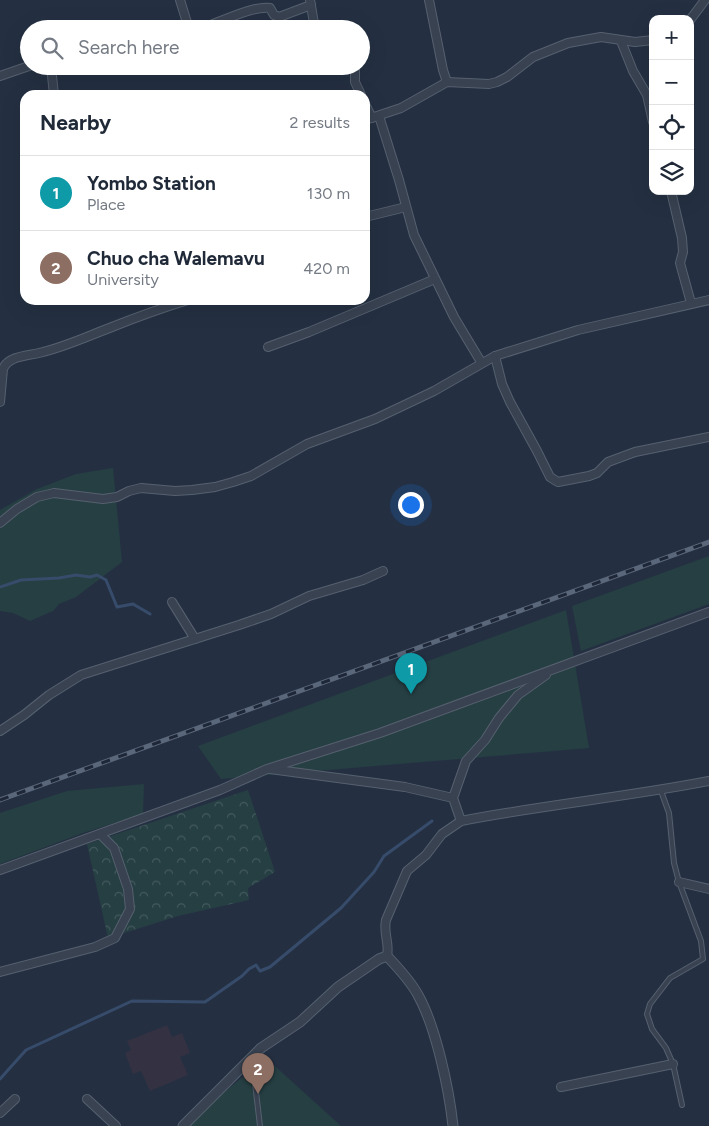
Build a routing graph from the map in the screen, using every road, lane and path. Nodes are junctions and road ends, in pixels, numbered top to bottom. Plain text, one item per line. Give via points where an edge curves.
1 (180, 0) edge
2 (429, 0) edge
3 (705, 0) edge
4 (311, 3) edge
5 (694, 15) edge
6 (186, 20) edge
7 (225, 20) edge
8 (314, 20) edge
9 (649, 40) edge
10 (621, 41) junction
11 (20, 69) edge
12 (51, 75) edge
13 (355, 75) edge
14 (0, 76) edge
15 (447, 82) junction
16 (53, 90) edge
17 (359, 90) edge
18 (650, 105) edge
19 (372, 118) edge
20 (672, 195) edge
21 (406, 207) junction
22 (370, 216) edge
23 (435, 280) junction
24 (709, 300) edge
25 (691, 303) junction
26 (173, 305) edge
27 (268, 347) dead end
28 (495, 356) junction
29 (481, 362) junction
30 (0, 402) edge
31 (709, 437) edge
32 (0, 523) edge
33 (383, 571) dead end
34 (172, 602) dead end
35 (709, 612) edge
36 (195, 639) junction
37 (554, 669) junction
38 (0, 731) edge
39 (267, 769) junction
40 (709, 781) edge
41 (661, 791) junction
42 (453, 798) junction
43 (461, 822) junction
44 (100, 834) junction
45 (0, 870) edge
46 (679, 882) junction
47 (709, 888) edge
48 (387, 956) junction
49 (0, 972) edge
50 (247, 1062) junction
51 (673, 1064) junction
52 (561, 1087) dead end
53 (15, 1099) dead end
54 (87, 1099) dead end
55 (682, 1105) dead end
56 (0, 1113) edge
57 (116, 1126) edge
58 (183, 1126) edge
59 (260, 1126) edge
60 (453, 1126) edge

1 - 6 street
2 - 15 street
3 - 5 street
4 - 7 street via 279,17 274,16 270,8 265,8
4 - 8 street
9 - 10 street
10 - 15 street via 601,37 568,42 533,57 507,77 489,84
10 - 18 street
11 - 14 street
12 - 16 street
13 - 17 street
15 - 19 street via 401,108
19 - 21 street
20 - 25 street via 682,238 680,263
21 - 22 street
21 - 23 street via 414,235
23 - 27 street
23 - 29 street
24 - 25 street
25 - 28 street via 578,330
26 - 30 street via 8,362 2,369
28 - 29 street
28 - 31 street via 510,402 550,477 558,482 589,476 608,462 635,452
29 - 32 street via 434,391 375,419 307,444 251,476 215,487 175,491 141,488 103,499 54,493 37,497
33 - 36 street
34 - 36 street
35 - 37 street
36 - 38 street via 81,675
37 - 39 street via 380,733
37 - 42 street via 518,695 499,718 466,761
39 - 42 street via 404,787
39 - 44 street via 220,790
40 - 41 street
41 - 43 street
41 - 46 lane via 669,813
42 - 43 street
43 - 48 street via 442,834 426,855 407,871 386,920
44 - 45 street
44 - 49 street via 114,848 128,889 130,909 115,938 95,948
46 - 47 street
46 - 51 lane via 701,941 703,959 670,978 650,1004 648,1014 652,1029
48 - 50 street via 338,987 300,1022
48 - 60 street via 419,995 429,1019 442,1064
50 - 58 street
50 - 59 lane via 255,1083
51 - 52 street
51 - 55 lane
53 - 56 street
54 - 57 street

